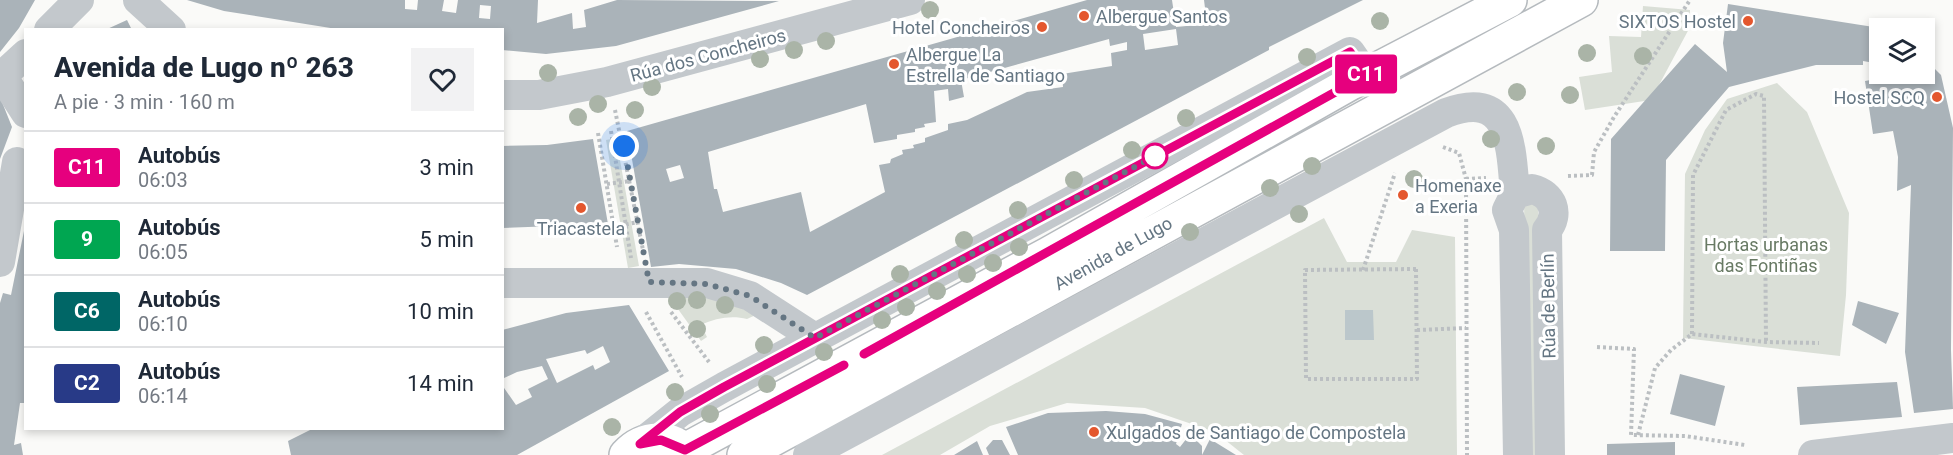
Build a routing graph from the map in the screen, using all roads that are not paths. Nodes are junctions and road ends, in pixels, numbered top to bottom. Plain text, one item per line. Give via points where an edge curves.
1 (79, 0) edge
2 (138, 0) edge
3 (910, 0) edge
4 (1510, 0) edge
5 (1581, 0) edge
6 (51, 28) edge
7 (169, 28) edge
8 (24, 56) edge
9 (1366, 75) junction
10 (1, 77) edge
11 (504, 95) edge
12 (24, 110) edge
13 (1446, 113) joint
14 (14, 162) edge
15 (1515, 195) junction
16 (0, 262) edge
17 (504, 283) edge
18 (815, 338) junction
19 (1953, 438) edge
20 (628, 452) edge
21 (687, 452) edge
22 (744, 455) edge
23 (808, 455) edge
24 (1518, 455) edge
25 (1550, 455) edge
26 (1814, 455) edge

1 - 6 street
2 - 7 street
3 - 11 street, Rúa dos Concheiros via 607,82 539,95
4 - 9 main road, Avenida de Lugo
5 - 22 main road, Avenida de Lugo
8 - 10 street
9 - 18 street via 1350,52
9 - 21 main road, Avenida de Lugo
10 - 12 street
13 - 15 street, Rúa de Berlín via 1463,107 1479,108 1504,123
13 - 23 street, Avenida de Lugo
14 - 16 street
15 - 24 street, Rúa de Berlín via 1507,210 1514,230
15 - 25 street, Rúa de Berlín via 1524,190 1539,190 1554,209 1552,223 1546,230
17 - 18 street via 647,296 707,284 750,296
18 - 20 street via 680,412
19 - 26 street
20 - 21 main road via 661,440

